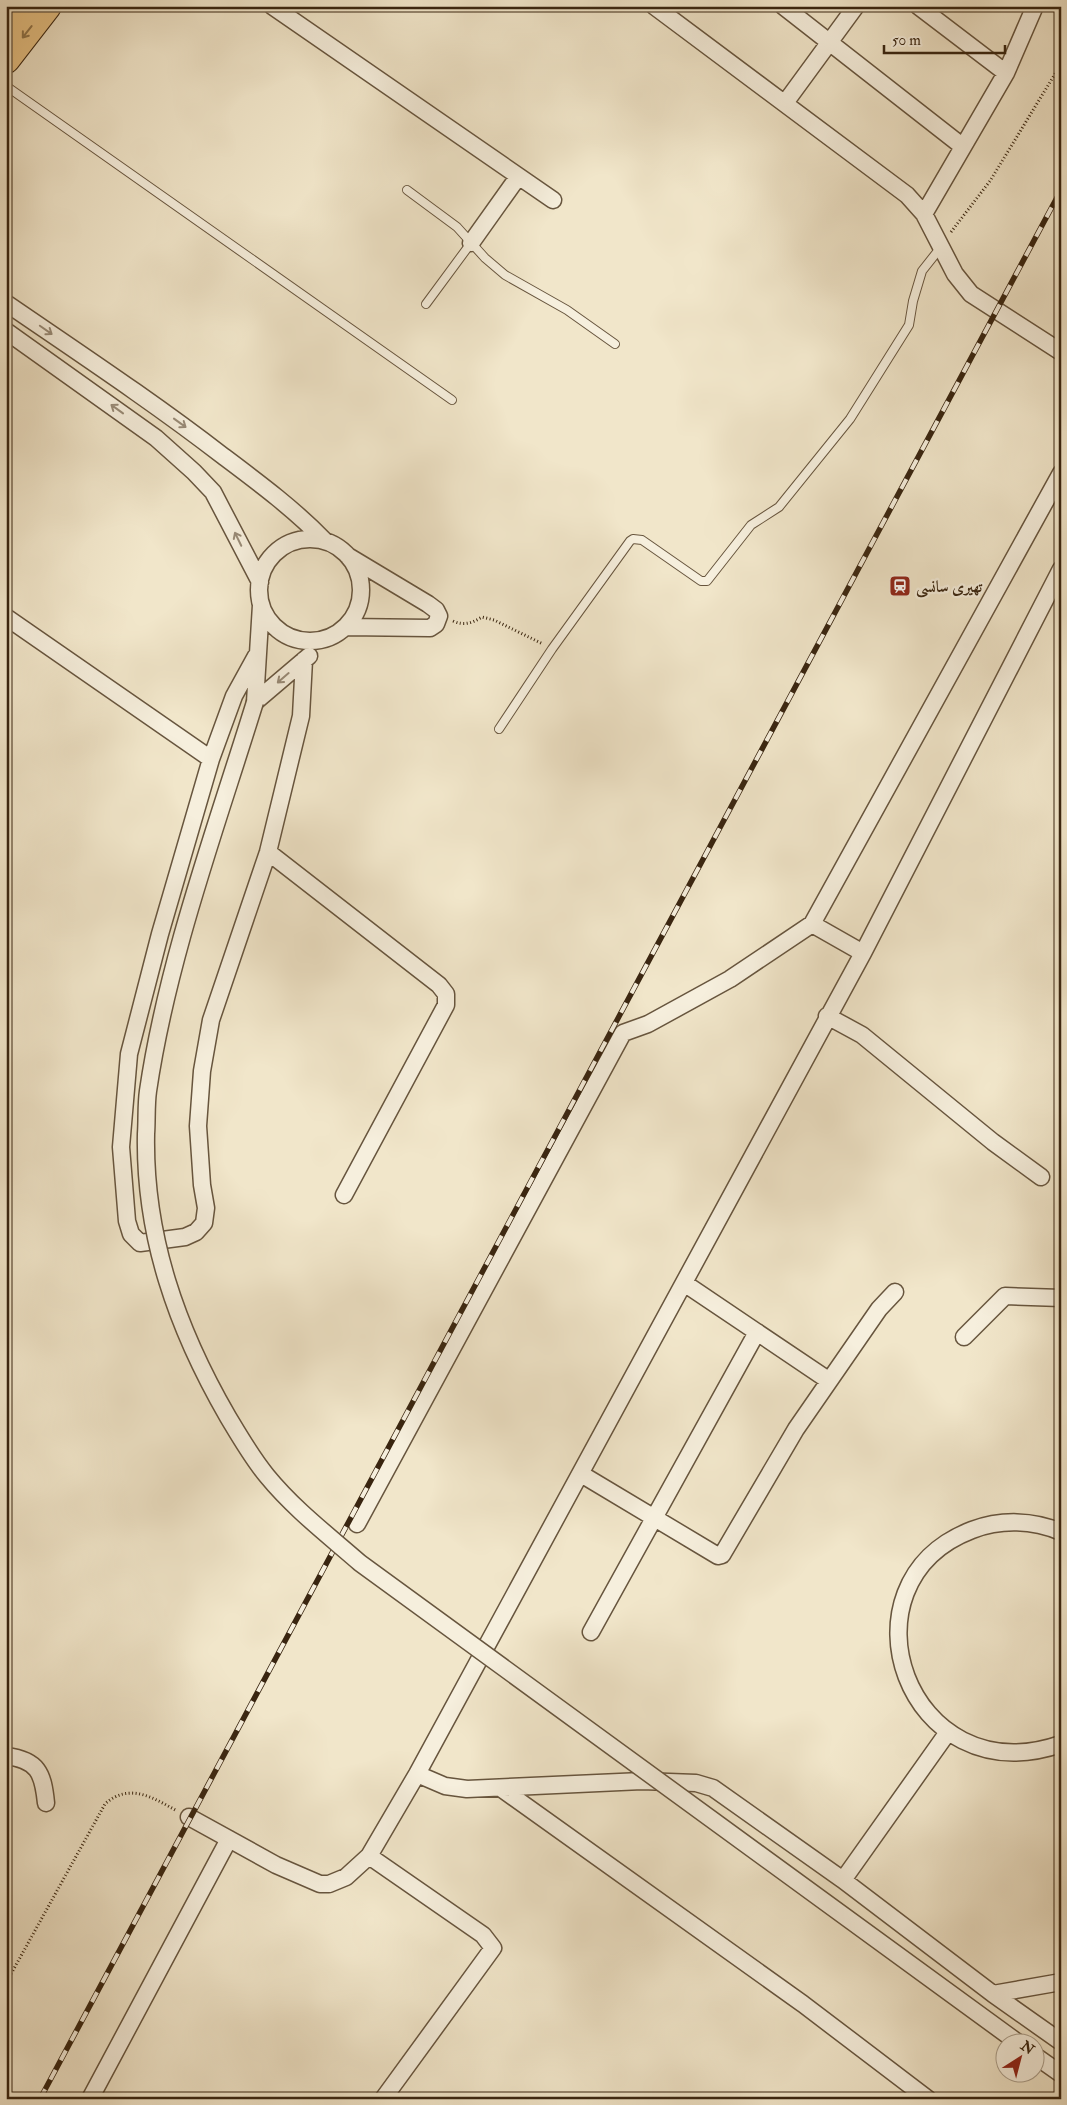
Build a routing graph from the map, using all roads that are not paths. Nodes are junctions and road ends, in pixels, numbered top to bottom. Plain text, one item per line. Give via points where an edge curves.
1 (18, 6) edge
2 (47, 6) edge
3 (272, 6) edge
4 (654, 6) edge
5 (783, 6) edge
6 (856, 6) edge
7 (918, 6) edge
8 (1035, 6) edge
9 (6, 21) edge
10 (830, 42) junction
11 (6, 59) edge
12 (1006, 73) junction
13 (6, 86) edge
14 (785, 103) junction
15 (962, 146) junction
16 (518, 176) junction
17 (407, 190) dead end
18 (553, 200) dead end
19 (924, 214) junction
20 (471, 243) junction
21 (940, 247) junction
22 (6, 303) edge
23 (426, 304) dead end
24 (6, 331) edge
25 (615, 344) dead end
26 (1061, 352) edge
27 (452, 400) dead end
28 (1061, 473) edge
29 (325, 541) junction
30 (346, 555) junction
31 (1061, 569) edge
32 (260, 582) junction
33 (261, 603) junction
34 (6, 617) edge
35 (339, 631) junction
36 (256, 656) junction
37 (304, 660) junction
38 (254, 702) junction
39 (499, 729) dead end
40 (211, 759) junction
41 (268, 852) junction
42 (812, 924) junction
43 (863, 953) junction
44 (827, 1016) junction
45 (1041, 1177) dead end
46 (344, 1195) dead end
47 (684, 1283) junction
48 (895, 1292) dead end
49 (1061, 1298) edge
50 (757, 1332) junction
51 (964, 1337) dead end
52 (828, 1380) junction
53 (581, 1474) junction
54 (653, 1517) junction
55 (357, 1524) dead end
56 (1061, 1532) edge
57 (591, 1632) dead end
58 (948, 1732) junction
59 (1061, 1744) edge
60 (6, 1756) edge
61 (417, 1774) junction
62 (502, 1789) junction
63 (46, 1803) dead end
64 (189, 1817) road end
65 (229, 1839) junction
66 (369, 1856) junction
67 (843, 1880) junction
68 (1061, 1982) edge
69 (993, 1994) junction
70 (1003, 2032) edge
71 (1061, 2042) edge
72 (1044, 2062) edge
73 (1061, 2074) edge
74 (90, 2099) edge
75 (383, 2099) edge
76 (928, 2099) edge

1 - 9 highway
2 -> 11 highway
3 - 16 street
4 - 14 street
5 - 10 street
6 - 10 street
7 - 12 street
8 - 12 street
10 - 14 street
10 - 15 street
12 - 15 street
13 - 27 lane
14 - 19 street via 892,182
15 - 19 street
16 - 18 street
16 - 20 street
17 - 20 lane via 457,227
19 - 21 street
20 - 23 lane
20 - 25 lane via 505,275 567,310
21 - 26 street via 971,294
21 - 39 lane via 922,271 909,325 850,419 779,507 751,525 707,582 642,540 633,539 552,649
22 -> 29 street via 180,422 303,518
32 -> 24 street via 213,492 194,472 156,438
28 - 42 street
29 - 30 street
29 - 32 street via 306,539 287,544 266,564
30 - 35 street via 356,570 361,587 359,604
30 - 35 street via 428,604 439,616 430,628
31 - 43 street
32 - 33 street
33 - 35 street via 272,623 290,636 312,641
33 - 36 street
34 - 40 street
35 - 37 street
36 - 38 street
36 - 40 street via 234,696
37 -> 38 street
37 - 41 street via 301,716
38 - 70 street, bridge via 169,984 148,1093 146,1169 158,1253 180,1323 212,1390 266,1475 295,1506 360,1563
40 - 41 street via 129,1054 121,1147 127,1221 131,1234 140,1244 184,1237 196,1232 204,1223 206,1208 198,1126 202,1070 211,1020
41 - 46 street via 439,985 446,994 446,1005
42 - 43 street
42 - 55 street via 730,979 648,1024 624,1033
43 - 44 street
44 - 45 street via 862,1035
44 - 47 street
47 - 50 street
47 - 53 street
48 - 52 street
49 - 51 street via 1005,1296
50 - 52 street
50 - 54 street
52 - 54 street via 750,1505 724,1554 718,1556
53 - 54 street
53 - 61 street
54 - 57 street
56 - 58 street via 1019,1522 979,1527 943,1546 916,1576 901,1613 900,1654 906,1680 916,1698
58 - 59 street via 974,1746 1003,1753 1033,1752
58 - 67 street
60 - 63 street via 23,1758 37,1770 44,1786
61 - 62 street via 453,1788
61 - 66 street
62 - 67 street via 642,1781 705,1785 728,1796
62 - 76 street via 796,1999
64 - 65 street
65 - 66 street via 290,1872 320,1884 346,1878
65 - 74 street
66 - 75 street via 483,1935 493,1948
67 - 69 street
68 - 69 street
69 - 71 street
72 - 73 street

